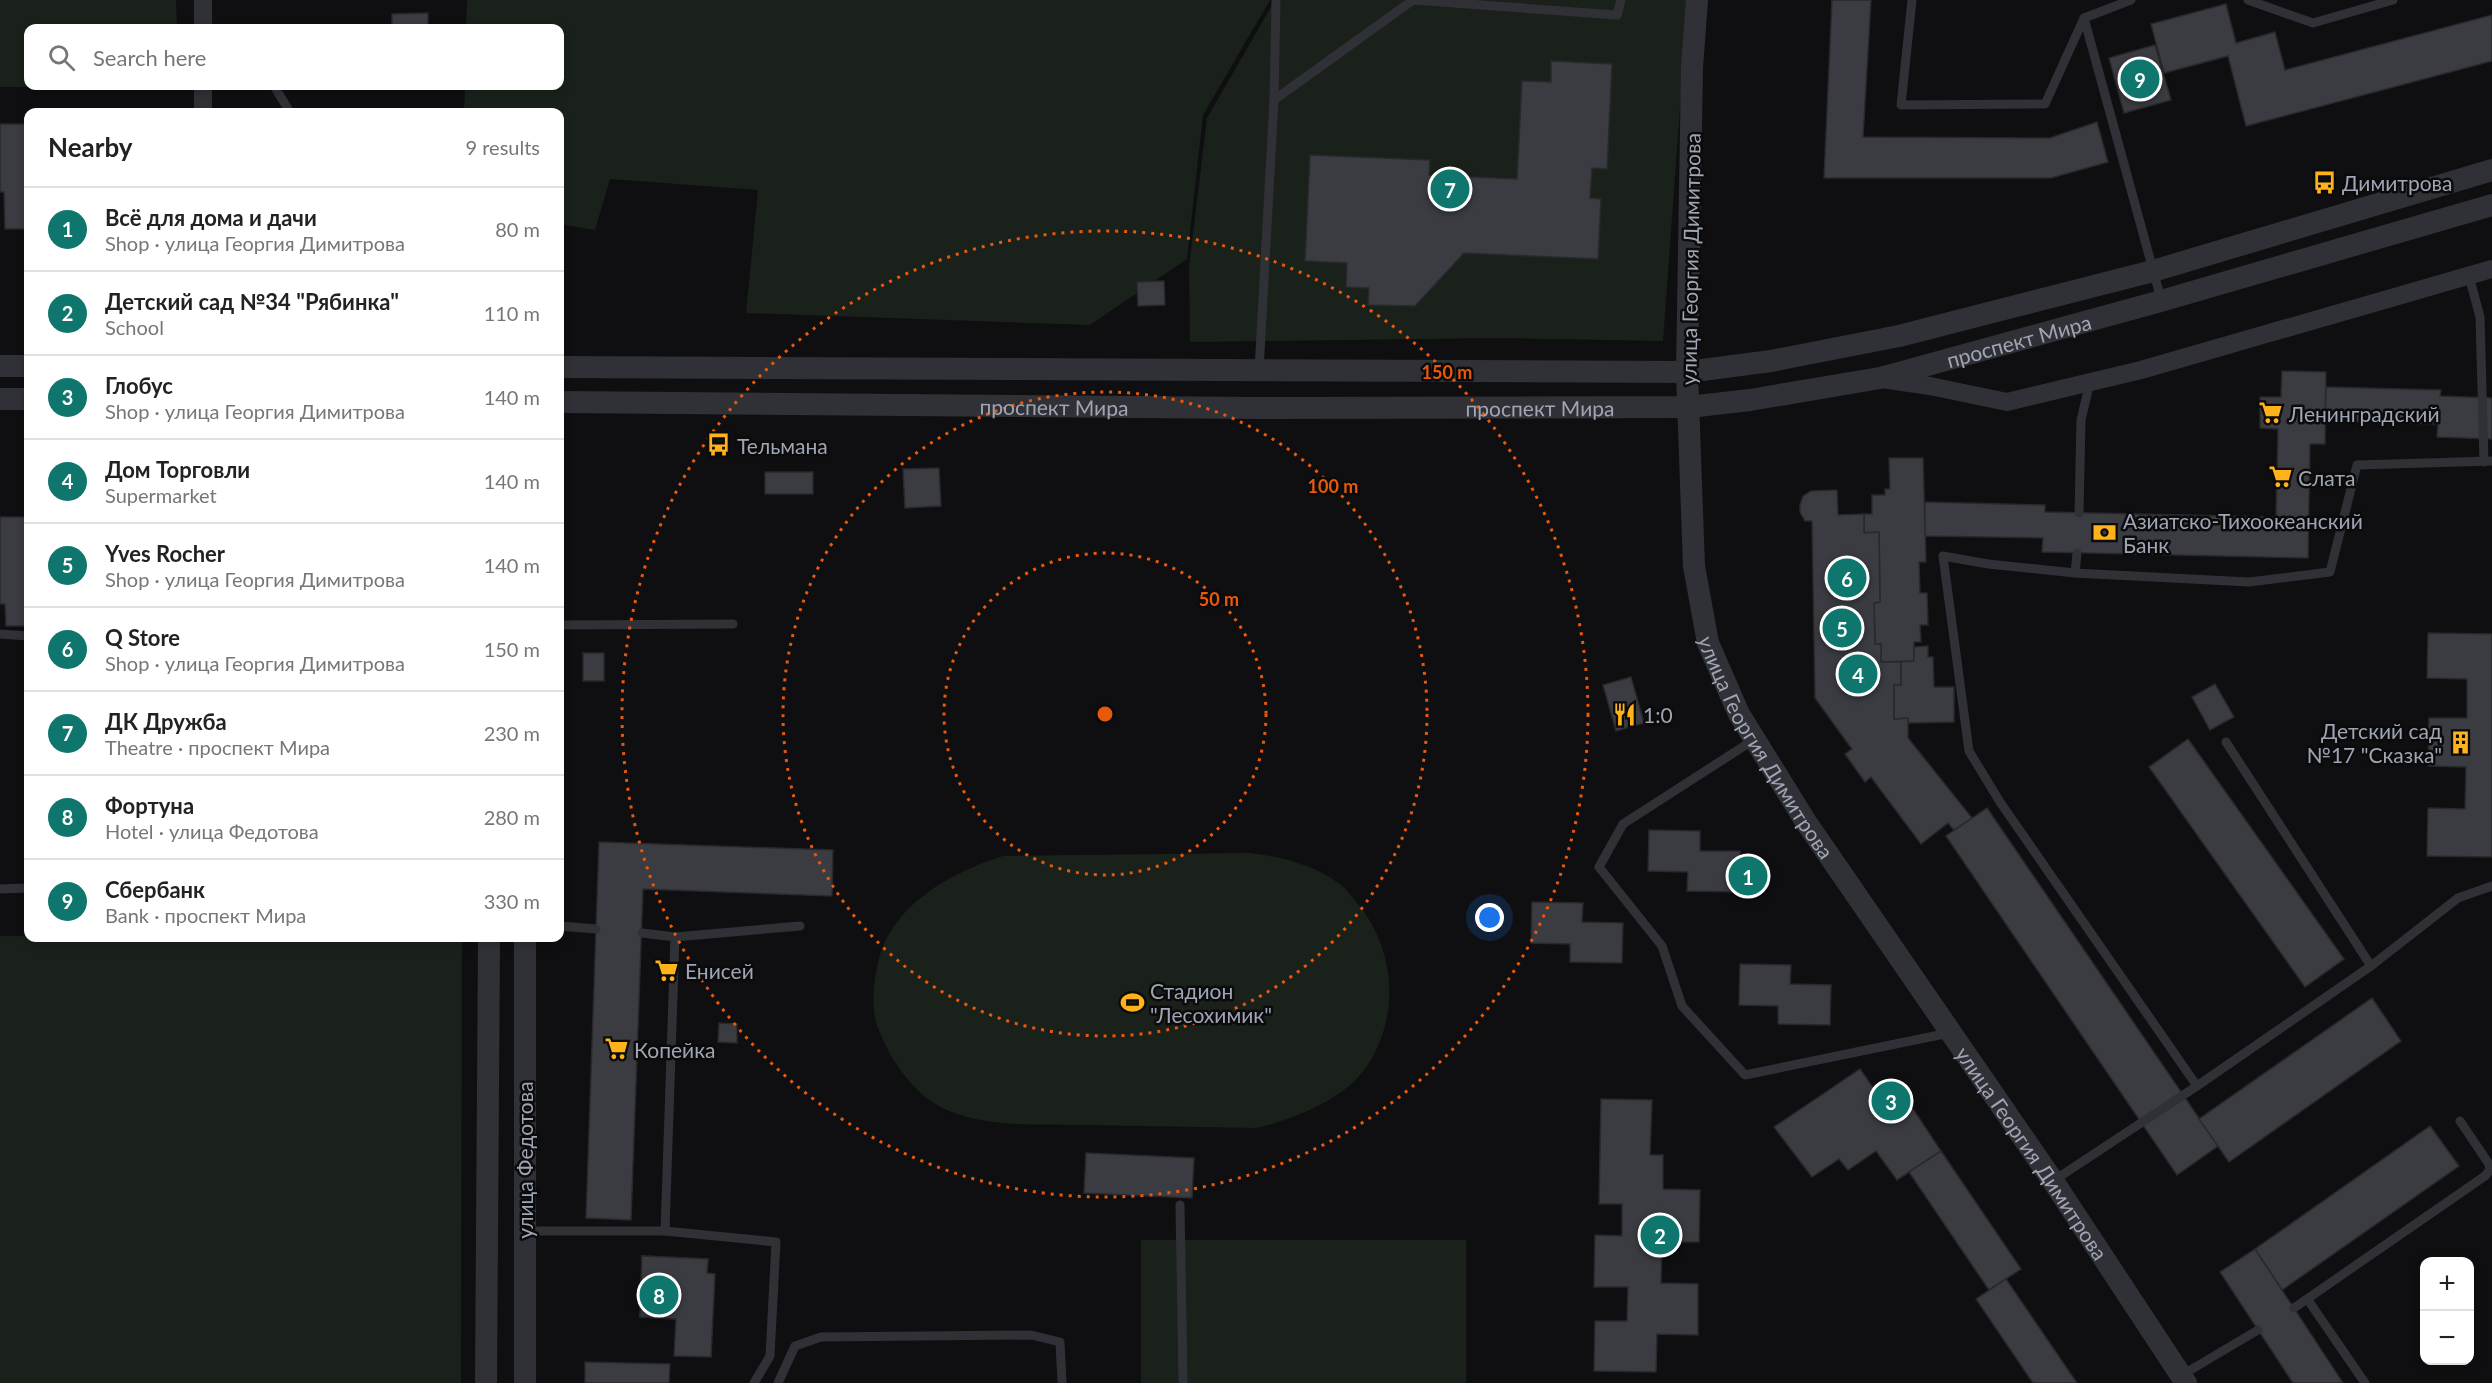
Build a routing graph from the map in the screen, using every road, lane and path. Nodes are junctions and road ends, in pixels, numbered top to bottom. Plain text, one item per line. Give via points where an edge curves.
1 (203, 0) edge
2 (1276, 0) edge
3 (1621, 0) edge
4 (1697, 0) edge
5 (1912, 0) edge
6 (2131, 0) edge
7 (2248, 0) edge
8 (2393, 0) edge
9 (2084, 18) junction
10 (203, 24) edge
11 (203, 90) edge
12 (276, 90) edge
13 (1274, 100) junction
14 (203, 108) edge
15 (288, 108) edge
16 (2492, 170) edge
17 (2492, 205) edge
18 (2492, 269) edge
19 (2153, 270) junction
20 (2469, 276) junction
21 (2161, 301) junction
22 (0, 366) edge
23 (24, 366) edge
24 (564, 367) edge
25 (1259, 370) junction
26 (1687, 372) junction
27 (1880, 378) junction
28 (2090, 382) junction
29 (0, 399) edge
30 (24, 399) edge
31 (564, 402) edge
32 (1689, 407) junction
33 (2488, 461) edge
34 (2079, 513) dead end
35 (2077, 553) dead end
36 (2075, 573) junction
37 (733, 624) dead end
38 (564, 625) edge
39 (0, 634) edge
40 (24, 636) edge
41 (1755, 739) junction
42 (2226, 742) dead end
43 (2492, 885) edge
44 (24, 888) edge
45 (0, 889) edge
46 (564, 926) edge
47 (800, 926) dead end
48 (596, 929) dead end
49 (642, 933) dead end
50 (675, 937) junction
51 (489, 942) edge
52 (525, 942) edge
53 (2371, 966) junction
54 (1951, 1033) junction
55 (2197, 1086) junction
56 (2460, 1120) dead end
57 (2053, 1181) junction
58 (1180, 1205) dead end
59 (524, 1231) junction
60 (665, 1231) junction
61 (2308, 1300) junction
62 (2294, 1308) dead end
63 (2258, 1330) dead end
64 (2184, 1379) edge
65 (486, 1383) edge
66 (525, 1383) edge
67 (754, 1383) edge
68 (778, 1383) edge
69 (1062, 1383) edge
70 (1183, 1383) edge
71 (2365, 1383) edge

1 - 10 street
2 - 13 lane
3 - 13 lane via 1617,15 1413,0
4 - 26 street, улица Георгия Димитрова via 1692,68
5 - 9 lane via 1901,105 2045,104
6 - 9 lane
7 - 8 lane via 2313,23
9 - 19 lane
11 - 14 street
12 - 15 lane
13 - 25 lane
16 - 19 street, проспект Мира
17 - 21 street, проспект Мира
18 - 20 street
19 - 21 lane
19 - 26 street, проспект Мира via 1899,336 1771,361
20 - 28 street
20 - 33 lane via 2480,316
21 - 27 street, проспект Мира
22 - 23 street
24 - 25 street, проспект Мира
25 - 26 street, проспект Мира
26 - 32 street, улица Георгия Димитрова
27 - 28 street via 2007,402
27 - 32 street, проспект Мира
28 - 34 lane via 2081,420
29 - 30 street
31 - 32 street, проспект Мира
32 - 41 street, улица Георгия Димитрова via 1694,566 1708,643 1739,714
33 - 36 lane via 2357,465 2330,572 2249,582
35 - 36 lane
36 - 55 lane via 1943,556 1969,751 2000,802
37 - 38 lane
39 - 40 lane
41 - 54 street, улица Георгия Димитрова via 1806,822
41 - 54 lane via 1623,824 1599,867 1662,946 1682,1006 1745,1075
42 - 53 lane
43 - 53 lane via 2458,898
44 - 45 lane
46 - 48 lane
47 - 50 lane
49 - 50 lane
50 - 60 lane
51 - 65 street
52 - 59 street, улица Федотова
53 - 55 lane
54 - 57 street, улица Георгия Димитрова
55 - 57 lane
56 - 61 lane via 2489,1164 2485,1176
57 - 64 street, улица Георгия Димитрова
58 - 70 lane
59 - 60 lane
59 - 66 street, улица Федотова
60 - 67 lane via 776,1242 770,1356
61 - 62 lane
61 - 71 lane
63 - 64 lane
68 - 69 lane via 795,1346 821,1337 1030,1335 1060,1342

